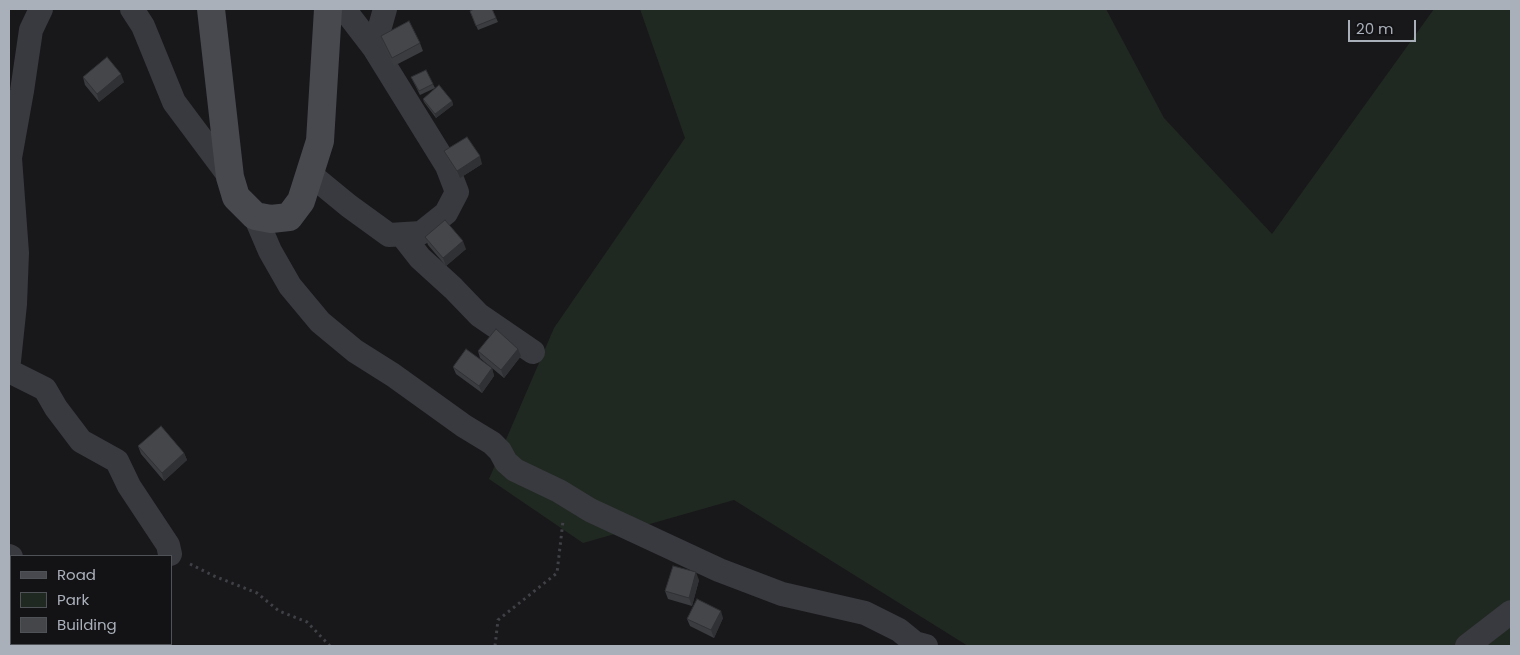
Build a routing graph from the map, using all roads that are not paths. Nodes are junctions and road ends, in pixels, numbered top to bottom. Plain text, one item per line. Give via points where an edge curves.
1 (41, 9) edge
2 (132, 9) edge
3 (212, 9) edge
4 (328, 9) edge
5 (344, 9) edge
6 (385, 9) edge
7 (374, 48) junction
8 (310, 174) junction
9 (230, 177) junction
10 (255, 216) junction
11 (402, 235) junction
12 (533, 352) dead end
13 (9, 361) edge
14 (9, 371) edge
15 (170, 554) road end
16 (1511, 612) edge
17 (926, 646) edge
18 (1467, 646) edge

1 - 13 street via 31,30 10,158 17,253
2 - 9 street via 143,26 174,102
3 - 9 street
4 - 8 street via 320,140
5 - 7 street
6 - 7 street
7 - 11 street via 447,166 458,192 446,213 421,232
8 - 10 street via 301,201 289,217 271,219
8 - 11 street via 389,235
9 - 10 street via 236,197
10 - 17 street via 290,286 320,322 355,351 492,443 515,470 590,510 719,570 782,594 865,613 899,630 915,643
11 - 12 street via 420,258 479,315
14 - 15 street via 45,390 81,441 117,461 129,486 168,545
16 - 18 street

